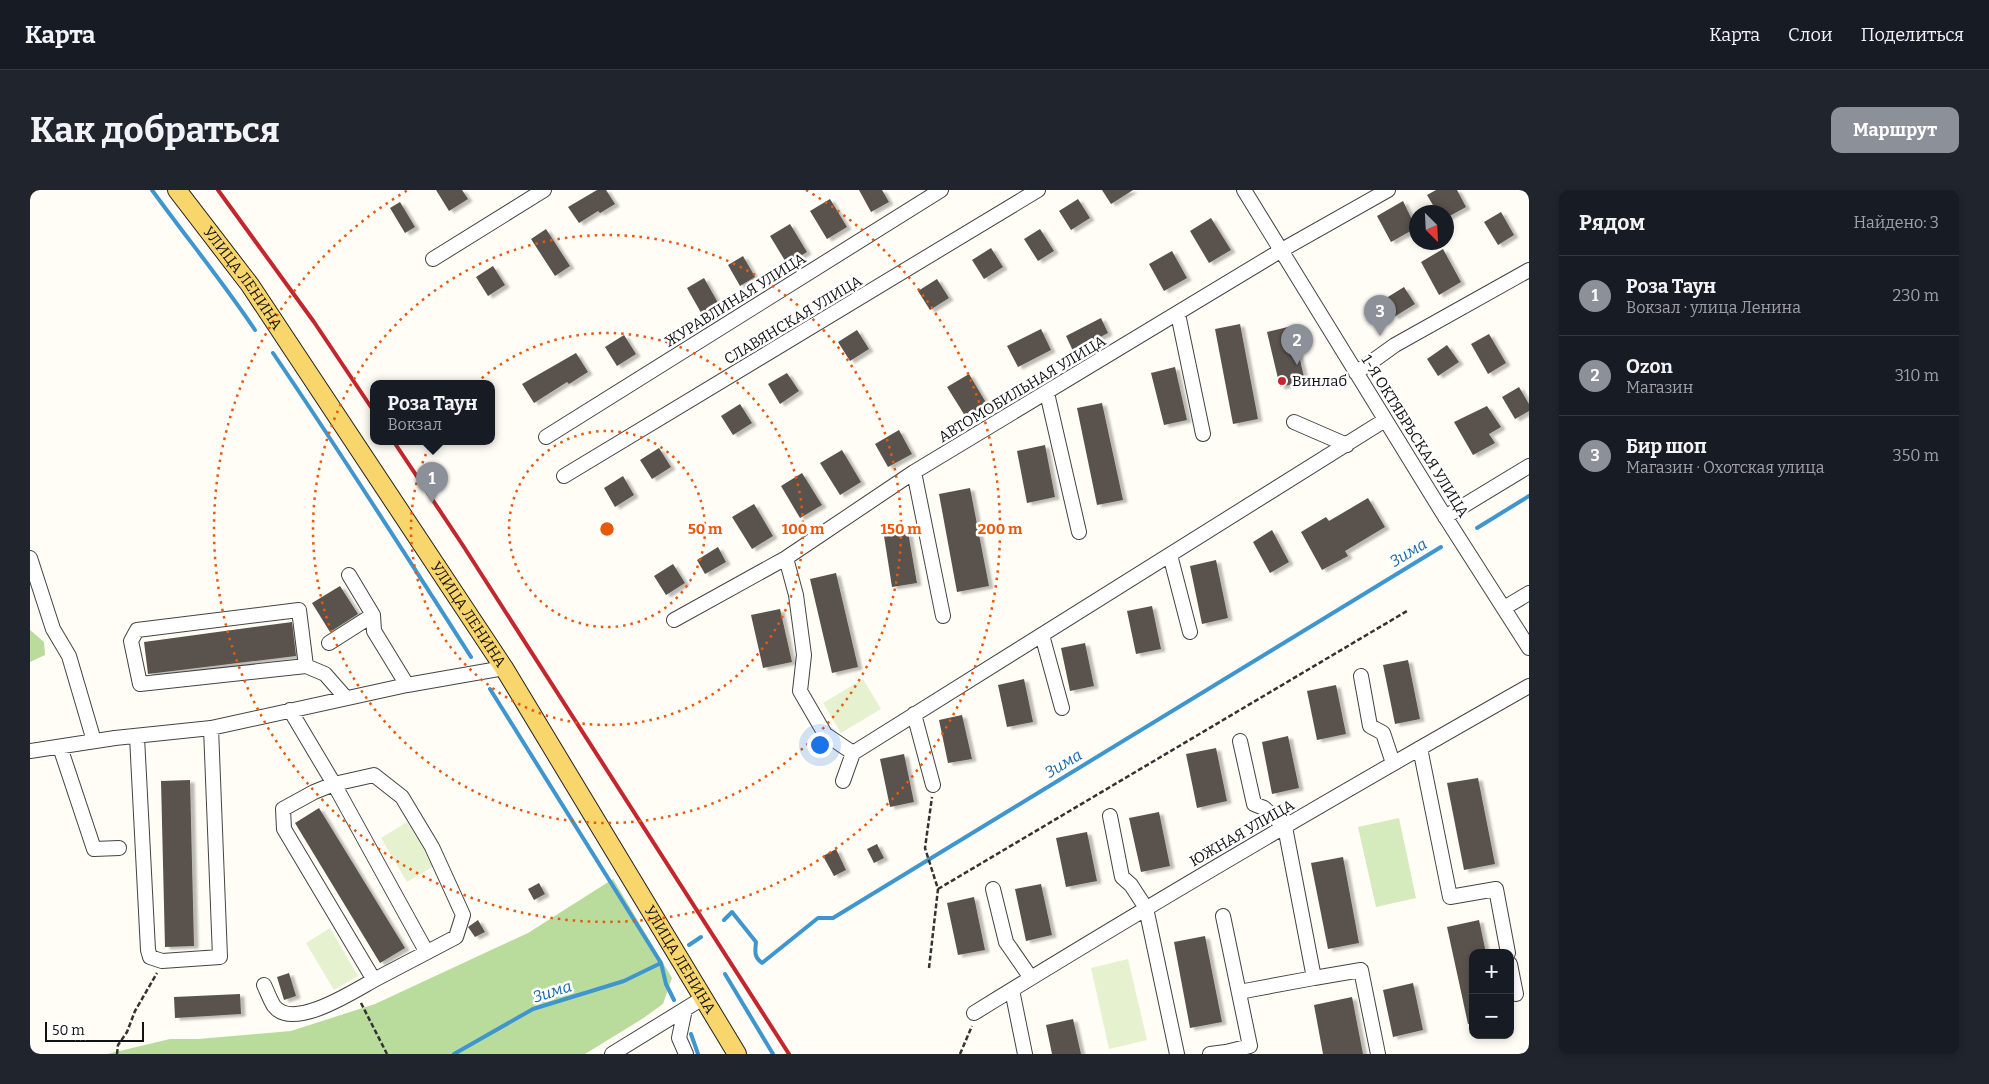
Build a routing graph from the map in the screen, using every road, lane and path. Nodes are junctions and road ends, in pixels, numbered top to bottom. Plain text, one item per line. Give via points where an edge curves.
1 (177, 190) edge
2 (544, 190) edge
3 (941, 190) edge
4 (1038, 190) edge
5 (1244, 190) edge
6 (1388, 190) edge
7 (1280, 250) junction
8 (433, 259) dead end
9 (1529, 270) edge
10 (1178, 314) junction
11 (1356, 373) junction
12 (1047, 393) junction
13 (1386, 420) junction
14 (1294, 422) dead end
15 (1203, 434) dead end
16 (546, 437) dead end
17 (1347, 445) junction
18 (1529, 466) edge
19 (914, 472) junction
20 (564, 476) dead end
21 (1445, 517) junction
22 (1079, 532) dead end
23 (1170, 555) junction
24 (30, 558) edge
25 (786, 558) junction
26 (349, 575) dead end
27 (1528, 597) edge
28 (1504, 608) junction
29 (1407, 611) dead end
30 (373, 615) junction
31 (943, 616) dead end
32 (674, 620) dead end
33 (1190, 632) dead end
34 (1042, 635) junction
35 (329, 643) dead end
36 (1529, 648) edge
37 (306, 666) junction
38 (504, 668) junction
39 (1361, 676) dead end
40 (407, 685) junction
41 (1529, 686) edge
42 (346, 698) junction
43 (1062, 708) dead end
44 (290, 710) junction
45 (914, 714) junction
46 (211, 728) junction
47 (137, 737) junction
48 (94, 741) junction
49 (1240, 741) dead end
50 (60, 747) junction
51 (1420, 748) junction
52 (30, 751) edge
53 (853, 753) junction
54 (1393, 763) junction
55 (843, 781) dead end
56 (334, 784) junction
57 (933, 785) joint
58 (1110, 816) dead end
59 (1285, 827) junction
60 (119, 848) dead end
61 (938, 889) junction
62 (993, 889) dead end
63 (1146, 908) junction
64 (1224, 916) dead end
65 (1507, 949) edge
66 (426, 951) junction
67 (162, 961) junction
68 (929, 968) dead end
69 (1031, 978) junction
70 (1314, 978) junction
71 (374, 980) junction
72 (1514, 984) edge
73 (264, 985) dead end
74 (355, 990) junction
75 (1012, 990) junction
76 (1239, 992) junction
77 (1516, 994) dead end
78 (703, 998) junction
79 (685, 1009) junction
80 (974, 1013) joint
81 (1226, 1053) edge
82 (118, 1054) edge
83 (387, 1054) edge
84 (612, 1054) edge
85 (686, 1054) edge
86 (737, 1054) edge
87 (960, 1054) edge
88 (1025, 1054) edge
89 (1178, 1054) edge
90 (1210, 1054) edge
91 (1378, 1054) edge

1 - 38 main road, УЛИЦА ЛЕНИНА via 250,285
2 - 8 street
3 - 16 street, ЖУРАВЛИНАЯ УЛИЦА
4 - 20 street, СЛАВЯНСКАЯ УЛИЦА
5 - 7 street, 1-Я ОКТЯБРЬСКАЯ УЛИЦА
6 - 7 street, АВТОМОБИЛЬНАЯ УЛИЦА
7 - 10 street, АВТОМОБИЛЬНАЯ УЛИЦА
7 - 11 street, 1-Я ОКТЯБРЬСКАЯ УЛИЦА
9 - 11 street via 1395,345
10 - 12 street, АВТОМОБИЛЬНАЯ УЛИЦА
10 - 15 street
11 - 13 street, 1-Я ОКТЯБРЬСКАЯ УЛИЦА
12 - 19 street, АВТОМОБИЛЬНАЯ УЛИЦА
12 - 22 street
13 - 17 street
13 - 21 street, 1-Я ОКТЯБРЬСКАЯ УЛИЦА
14 - 17 street
17 - 23 street
18 - 21 street
19 - 25 street, АВТОМОБИЛЬНАЯ УЛИЦА
19 - 31 street
21 - 28 street, 1-Я ОКТЯБРЬСКАЯ УЛИЦА
23 - 33 street
23 - 34 street
24 - 48 street via 53,629 69,656
25 - 32 street, АВТОМОБИЛЬНАЯ УЛИЦА
25 - 53 street via 796,595 804,654 800,691 825,734
26 - 30 street
27 - 28 street
28 - 36 street, 1-Я ОКТЯБРЬСКАЯ УЛИЦА
29 - 61 path
30 - 35 street
30 - 40 street via 374,631
34 - 43 street
34 - 45 street
37 - 37 street via 299,610 137,630 131,641 140,684
37 - 42 street via 324,674
38 - 40 street
38 - 78 main road, УЛИЦА ЛЕНИНА
39 - 54 street via 1370,726 1383,733
40 - 42 street
41 - 51 street, ЮЖНАЯ УЛИЦА
42 - 44 street
44 - 46 street
44 - 56 street
45 - 53 street
45 - 57 street
46 - 47 street
46 - 67 street via 220,957
47 - 48 street
47 - 67 street via 148,950 150,957
48 - 50 street
49 - 59 street via 1254,804 1264,808
50 - 52 street
50 - 60 street via 94,849
51 - 54 street, ЮЖНАЯ УЛИЦА
51 - 65 street via 1450,898 1496,889
53 - 55 street
54 - 59 street, ЮЖНАЯ УЛИЦА
56 - 66 street
56 - 66 street via 374,775 402,797 432,848 463,914 456,937
56 - 71 street via 283,809 284,829
57 - 61 path via 925,848
58 - 63 street via 1122,877 1132,885
59 - 63 street, ЮЖНАЯ УЛИЦА
59 - 70 street
61 - 68 path
62 - 69 street via 1006,942
63 - 69 street, ЮЖНАЯ УЛИЦА
63 - 89 street
64 - 76 street
66 - 71 street
67 - 82 path via 118,1045
69 - 75 street, ЮЖНАЯ УЛИЦА
70 - 76 street
70 - 91 street via 1361,970
71 - 74 street
72 - 77 street
73 - 74 street via 275,1008 290,1015 307,1013
74 - 83 path
75 - 80 street, ЮЖНАЯ УЛИЦА
75 - 88 street
76 - 81 street via 1250,1046
78 - 79 street
78 - 86 main road, УЛИЦА ЛЕНИНА
79 - 84 street
79 - 85 street via 679,1038
80 - 87 path
81 - 90 street

